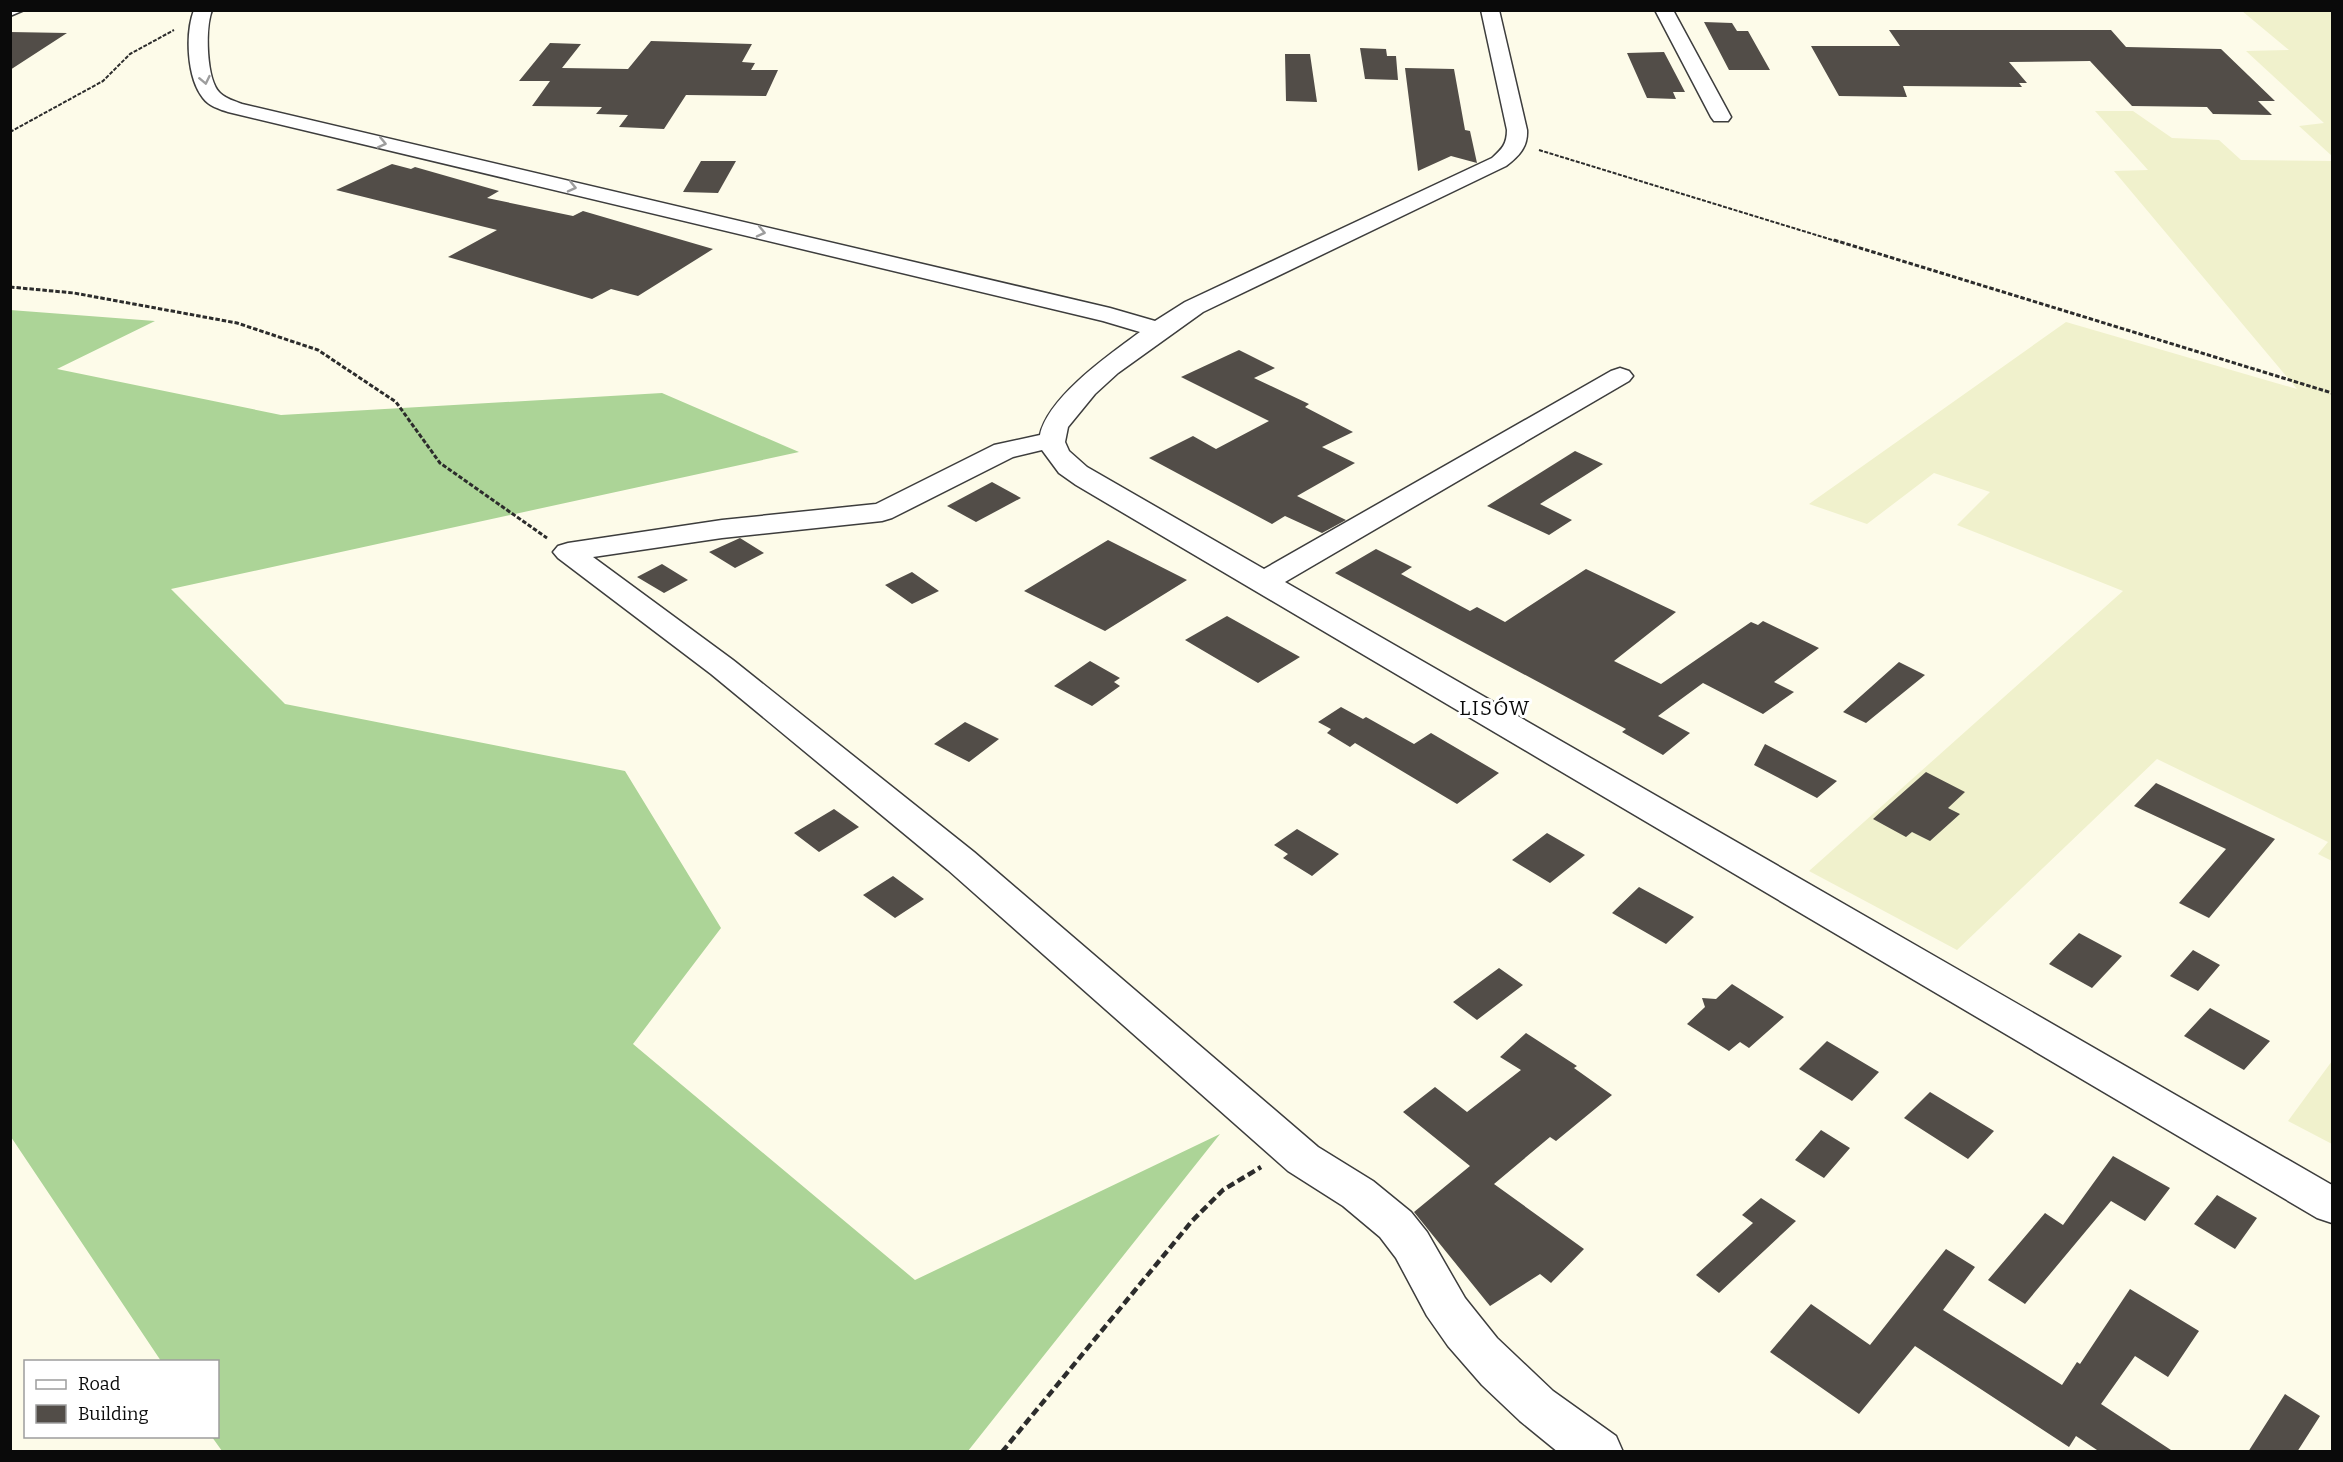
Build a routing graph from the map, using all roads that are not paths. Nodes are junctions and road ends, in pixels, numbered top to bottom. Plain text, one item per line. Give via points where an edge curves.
1 (10, 10) edge
2 (15, 10) edge
3 (1490, 10) edge
4 (1664, 10) edge
5 (201, 16) edge
6 (1721, 117) dead end
7 (1156, 329) junction
8 (1620, 376) dead end
9 (1052, 440) junction
10 (1263, 582) junction
11 (2332, 1206) edge
12 (1599, 1452) edge

1 - 2 street
3 - 7 street via 1517,130 1517,146 1498,162 1194,307
4 - 6 street
5 -> 7 street via 199,49 208,91 218,101 235,108 1099,312
7 - 9 street via 1064,410
8 - 10 street
9 - 10 street via 1056,452 1071,469
9 - 12 street via 1004,451 882,512 722,529 568,552 722,667 961,861 1303,1159 1359,1194 1404,1235 1449,1312 1503,1377
10 - 11 street

